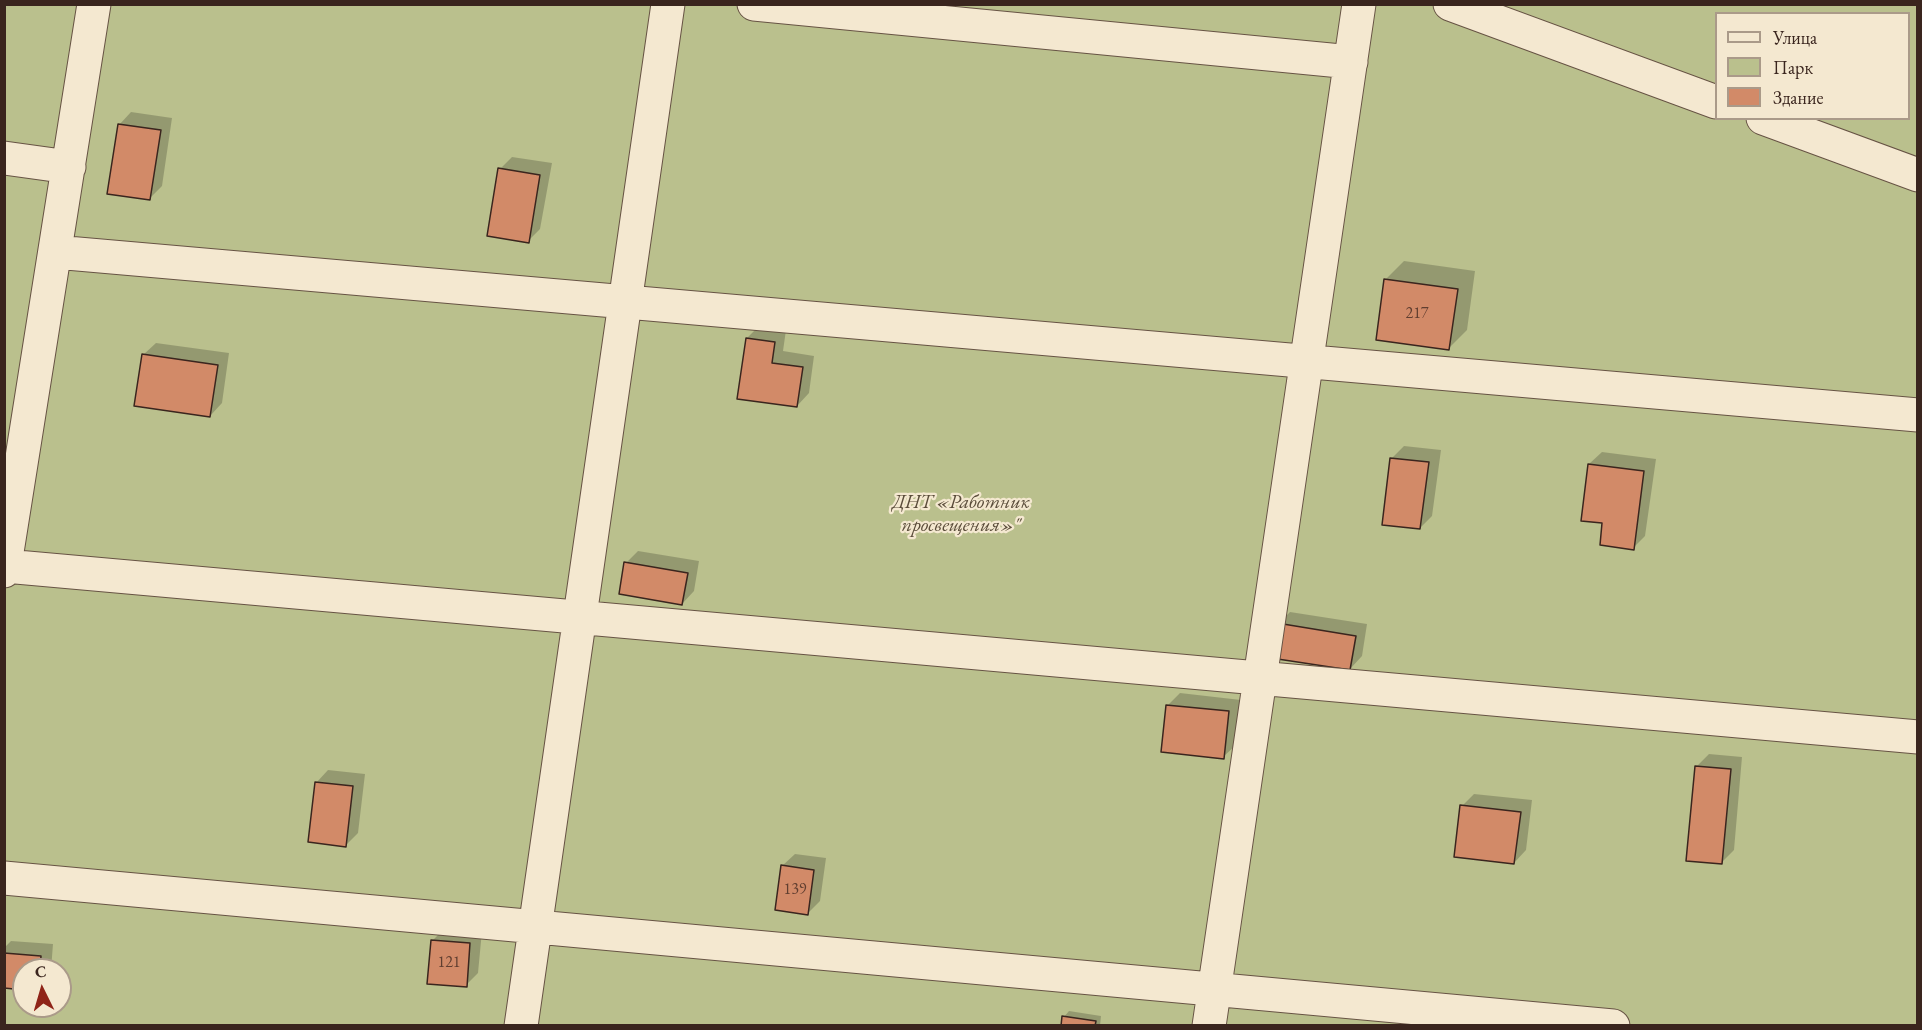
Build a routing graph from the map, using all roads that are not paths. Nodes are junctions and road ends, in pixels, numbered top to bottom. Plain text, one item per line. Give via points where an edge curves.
1 (94, 4) edge
2 (668, 4) edge
3 (754, 4) edge
4 (1359, 4) edge
5 (1450, 4) edge
6 (1351, 62) junction
7 (1715, 102) edge
8 (1768, 120) edge
9 (4, 158) edge
10 (69, 167) junction
11 (1917, 175) edge
12 (55, 252) junction
13 (625, 302) junction
14 (1306, 362) junction
15 (1917, 415) edge
16 (13, 457) edge
17 (5, 568) edge
18 (580, 617) junction
19 (1260, 678) junction
20 (1917, 737) edge
21 (4, 878) edge
22 (535, 927) junction
23 (1214, 989) junction
24 (521, 1026) edge
25 (1209, 1026) edge
26 (1613, 1026) edge

1 - 10 street
2 - 13 street
3 - 6 street
4 - 6 street
5 - 7 street
6 - 14 street
8 - 11 street
9 - 10 street
10 - 12 street
12 - 13 street
12 - 16 street
13 - 14 street
13 - 18 street
14 - 15 street
14 - 19 street
16 - 17 street
17 - 18 street
18 - 19 street
18 - 22 street
19 - 20 street
19 - 23 street
21 - 22 street
22 - 23 street
22 - 24 street
23 - 25 street
23 - 26 street

